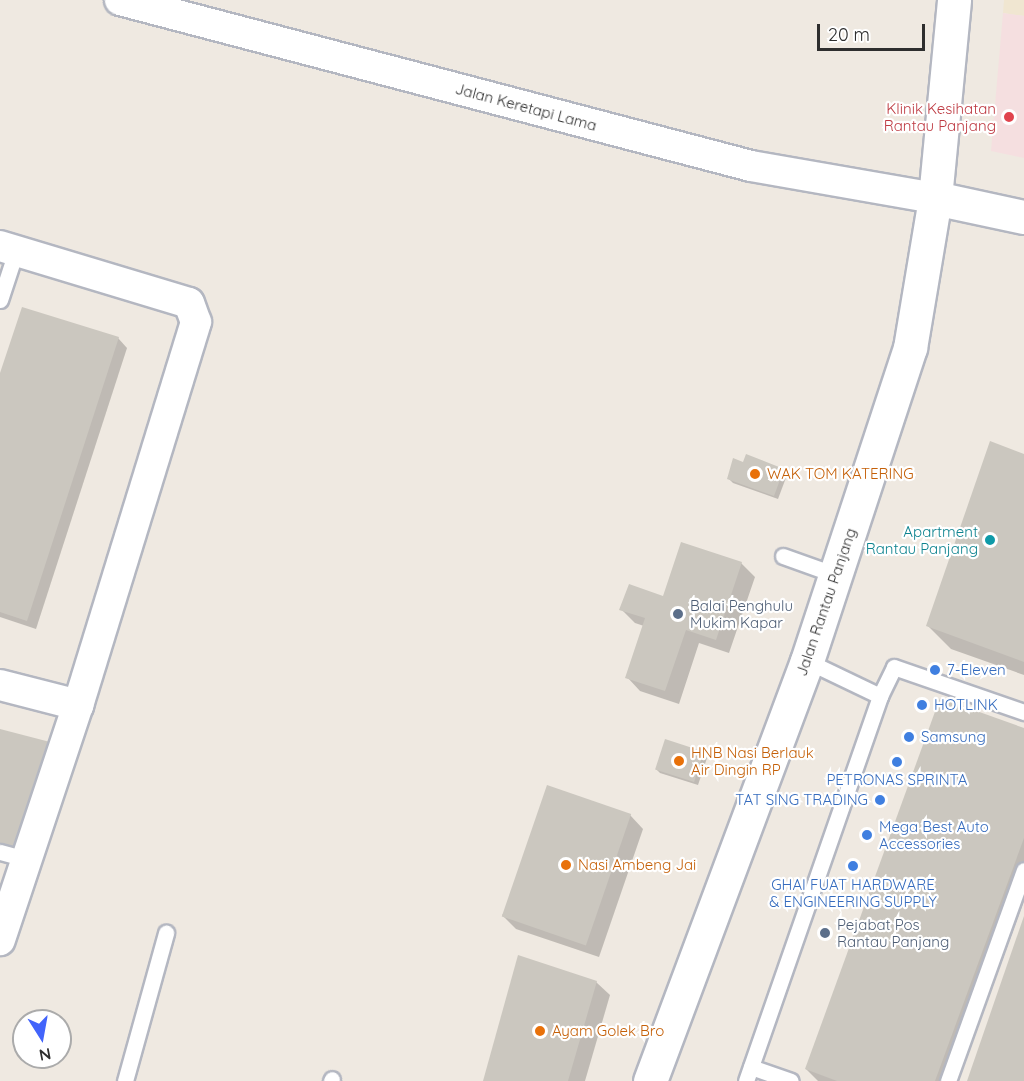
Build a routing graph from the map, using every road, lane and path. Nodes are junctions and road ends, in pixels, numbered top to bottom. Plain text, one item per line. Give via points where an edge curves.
1 (120, 0) edge
2 (954, 0) edge
3 (935, 198) junction
4 (1024, 217) edge
5 (8, 249) edge
6 (0, 300) edge
7 (783, 556) dead end
8 (836, 575) junction
9 (807, 661) junction
10 (0, 685) edge
11 (880, 696) junction
12 (78, 705) junction
13 (1024, 712) edge
14 (14, 855) edge
15 (1024, 870) edge
16 (166, 933) dead end
17 (0, 940) edge
18 (748, 1074) edge
19 (125, 1081) edge
20 (650, 1081) edge
21 (790, 1081) edge
22 (948, 1081) edge

1 - 3 street, Jalan Keretapi Lama via 751,166
2 - 3 street, Jalan Rantau Panjang
3 - 4 street
3 - 8 street, Jalan Rantau Panjang via 910,348
5 - 6 lane
5 - 12 street via 189,303 196,322
7 - 8 lane
8 - 9 street, Jalan Rantau Panjang
9 - 11 lane
9 - 20 street, Jalan Rantau Panjang
10 - 12 street
11 - 13 lane via 894,667
11 - 18 lane
12 - 14 street
14 - 17 street
15 - 22 lane
16 - 19 lane
18 - 21 lane

